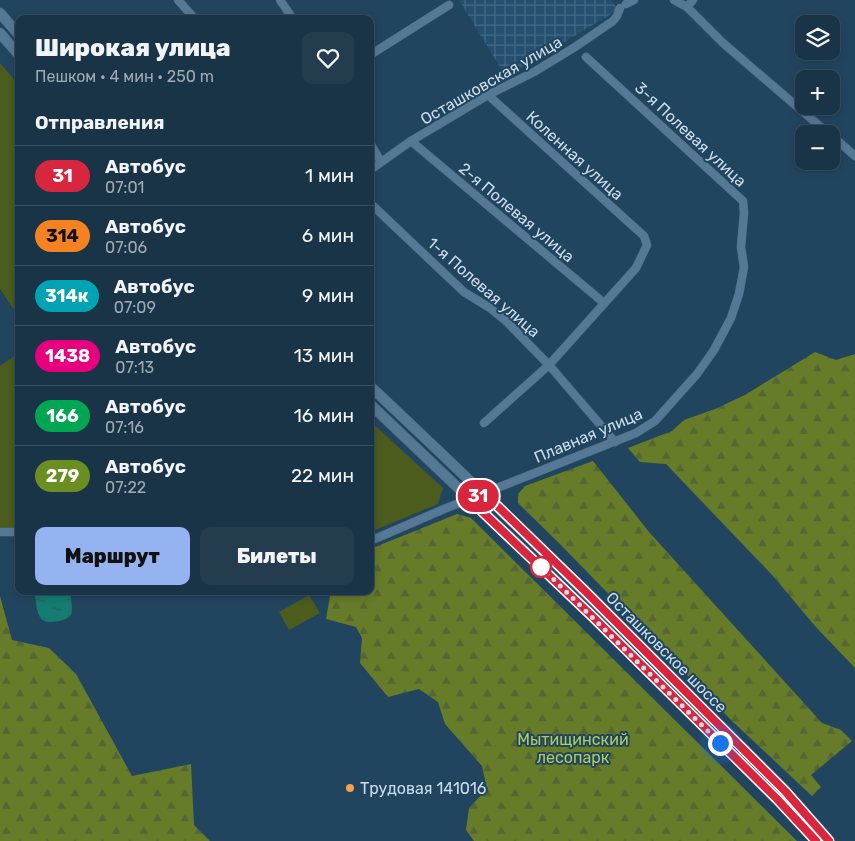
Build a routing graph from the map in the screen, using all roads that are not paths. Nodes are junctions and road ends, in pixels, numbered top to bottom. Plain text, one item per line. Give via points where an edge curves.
1 (178, 0) edge
2 (280, 0) edge
3 (674, 0) edge
4 (693, 0) edge
5 (627, 4) edge
6 (449, 5) dead end
7 (687, 7) junction
8 (0, 13) edge
9 (191, 15) edge
10 (290, 15) edge
11 (15, 30) edge
12 (0, 33) edge
13 (15, 50) edge
14 (374, 52) edge
15 (586, 57) dead end
16 (488, 95) junction
17 (818, 125) edge
18 (411, 142) junction
19 (840, 143) edge
20 (374, 150) edge
21 (855, 156) edge
22 (381, 162) junction
23 (374, 167) edge
24 (374, 207) edge
25 (741, 247) joint
26 (604, 303) junction
27 (549, 365) junction
28 (374, 390) edge
29 (374, 408) edge
30 (484, 423) dead end
31 (615, 442) junction
32 (484, 493) junction
33 (470, 500) junction
34 (0, 532) edge
35 (15, 532) edge
36 (374, 539) edge
37 (816, 841) edge
38 (829, 841) edge

1 - 9 street
2 - 10 street
3 - 7 street
4 - 7 street
5 - 16 street, Осташковская улица via 613,21 576,47
6 - 14 street
7 - 17 street via 723,43
8 - 11 main road
12 - 13 main road
15 - 25 street, 3-я Полевая улица via 743,201
16 - 18 street, Осташковская улица
16 - 26 street, Коленная улица via 644,236 647,245 636,268
18 - 22 street, Осташковская улица
18 - 26 street, 2-я Полевая улица
19 - 21 street
20 - 22 street
22 - 23 street, Осташковская улица
24 - 27 street, 1-я Полевая улица via 464,292 506,320
25 - 31 street, Плавная улица via 744,267 739,294 714,350 655,422
26 - 27 street
27 - 30 street
27 - 31 street, 1-я Полевая улица
28 - 32 main road, Осташковское шоссе
29 - 33 main road, Осташковское шоссе
31 - 32 street, Плавная улица
32 - 33 street, Плавная улица
32 - 38 main road, Осташковское шоссе via 785,791
33 - 36 street, Плавная улица
33 - 37 main road, Осташковское шоссе via 593,617
34 - 35 street

